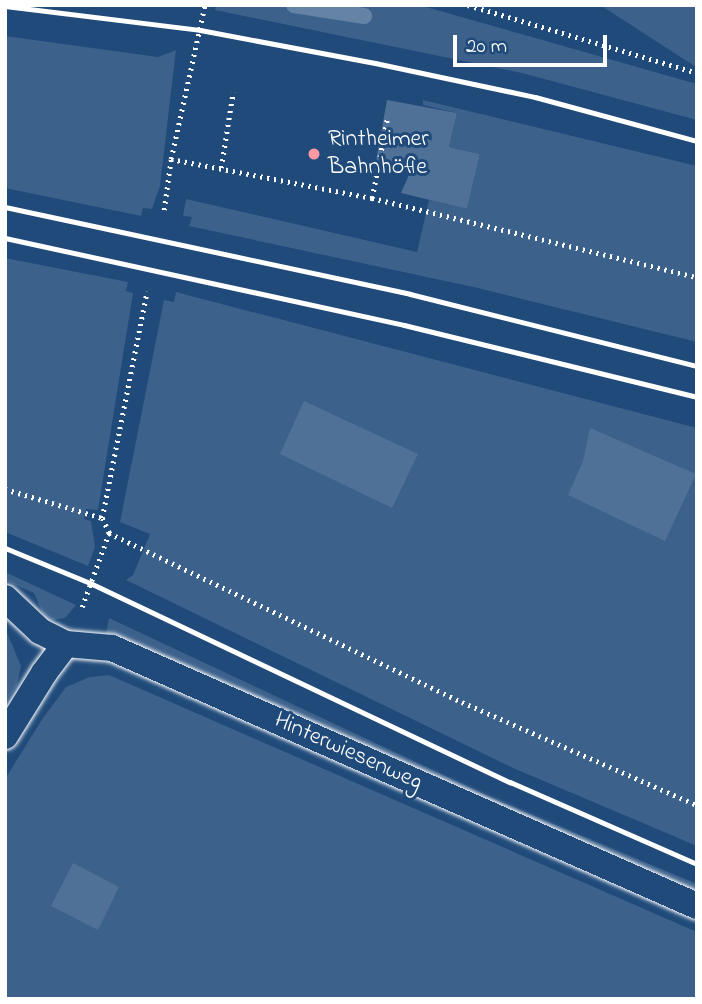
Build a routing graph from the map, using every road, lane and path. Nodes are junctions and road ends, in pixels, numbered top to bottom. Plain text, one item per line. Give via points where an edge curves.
1 (205, 5) edge
2 (468, 5) edge
3 (697, 73) edge
4 (233, 92) dead end
5 (387, 119) dead end
6 (171, 159) junction
7 (221, 168) junction
8 (372, 198) junction
9 (164, 211) dead end
10 (697, 277) edge
11 (147, 291) dead end
12 (5, 489) edge
13 (102, 518) junction
14 (109, 533) junction
15 (5, 598) edge
16 (66, 644) junction
17 (5, 736) edge
18 (697, 805) edge
19 (697, 906) edge

1 - 6 path
2 - 3 path
4 - 7 path
5 - 8 path
6 - 7 path
6 - 9 path
7 - 8 path
8 - 10 path
11 - 13 path
12 - 13 path
13 - 14 path
14 - 16 path via 81,604 85,616
14 - 18 path via 413,679
15 - 16 lane, Hinterwiesenweg via 40,631
16 - 17 lane
16 - 19 lane, Hinterwiesenweg via 111,648

